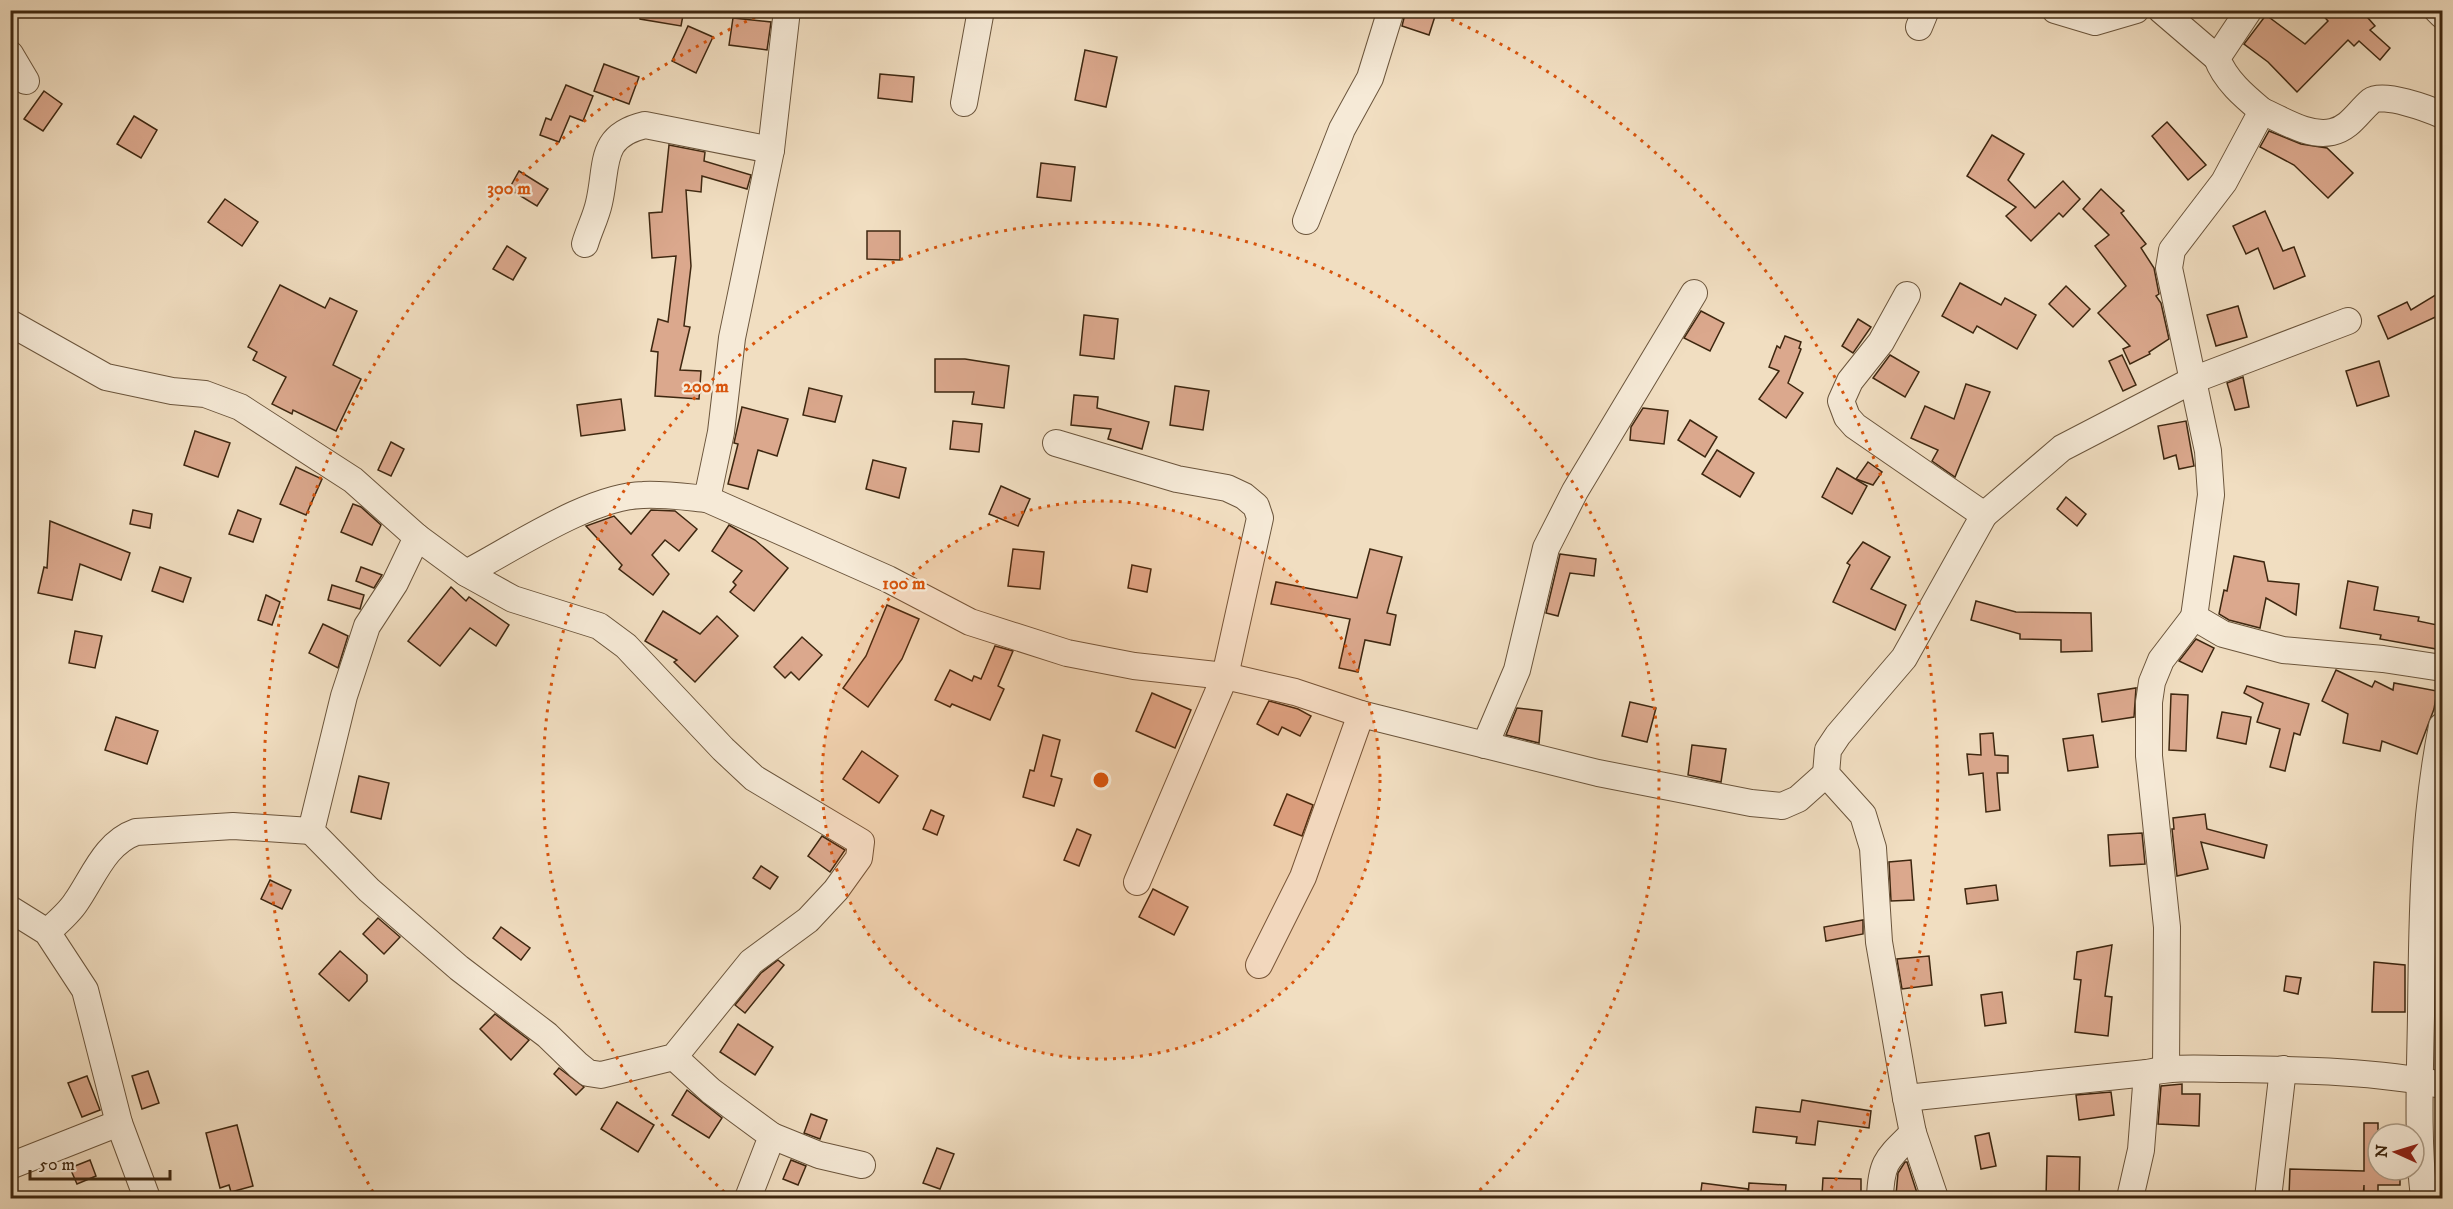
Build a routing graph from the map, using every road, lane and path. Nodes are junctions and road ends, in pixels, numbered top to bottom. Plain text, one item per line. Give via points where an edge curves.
1 (787, 10) edge
2 (981, 10) edge
3 (1391, 10) edge
4 (2055, 10) edge
5 (2136, 10) edge
6 (2161, 10) edge
7 (2249, 10) edge
8 (2437, 10) edge
9 (2442, 15) edge
10 (10, 54) edge
11 (2217, 58) junction
12 (26, 81) dead end
13 (964, 103) dead end
14 (2262, 111) junction
15 (2442, 115) edge
16 (771, 150) junction
17 (1306, 221) dead end
18 (585, 244) dead end
19 (1694, 292) dead end
20 (1907, 295) dead end
21 (2348, 321) dead end
22 (10, 324) edge
23 (2193, 380) junction
24 (1056, 444) dead end
25 (707, 499) junction
26 (1984, 515) junction
27 (417, 537) junction
28 (466, 573) junction
29 (2194, 617) junction
30 (2442, 668) edge
31 (1225, 676) junction
32 (1361, 714) junction
33 (2442, 726) edge
34 (1485, 745) junction
35 (1826, 774) junction
36 (311, 831) junction
37 (1137, 882) dead end
38 (10, 909) edge
39 (47, 932) junction
40 (1259, 965) dead end
41 (674, 1057) junction
42 (2283, 1070) junction
43 (2157, 1071) junction
44 (2431, 1083) edge
45 (1906, 1098) junction
46 (119, 1123) junction
47 (1913, 1133) junction
48 (772, 1136) junction
49 (862, 1165) dead end
50 (10, 1166) edge
51 (147, 1198) edge
52 (748, 1198) edge
53 (1880, 1198) edge
54 (1935, 1198) edge
55 (2130, 1198) edge
56 (2268, 1198) edge
57 (2424, 1198) edge

1 - 16 street
2 - 13 street
3 - 17 street via 1370,78 1342,129
4 - 5 street via 2095,22
6 - 11 street
7 - 11 street
8 - 9 street
10 - 12 street
11 - 14 street via 2232,83
14 - 15 street via 2311,132 2332,132 2349,124 2372,101 2381,98
14 - 23 street via 2224,182 2172,250 2169,268
16 - 18 street via 645,125 626,130 615,140 605,162 599,203
16 - 25 street via 732,338 721,432
19 - 34 street via 1575,491 1546,548 1517,670
20 - 26 street via 1841,401 1854,426
21 - 23 street
22 - 27 street via 106,377 205,394 240,406 353,480
23 - 26 street via 2062,448
23 - 29 street via 2208,451 2211,495
24 - 31 street via 1177,479 1227,488 1256,506 1260,518
25 - 28 street via 641,495 609,500
25 - 31 street via 888,579 970,622 1067,653 1134,666
26 - 35 street via 1904,658 1828,750
27 - 28 street
27 - 36 street via 395,583 367,626 344,696
28 - 41 street via 513,599 599,626 626,646 754,778 861,842 860,858 836,890 808,920 751,962
29 - 30 street via 2223,634 2283,650
29 - 43 street via 2161,660 2149,702 2149,756 2167,927
31 - 32 street via 1295,692
31 - 37 street
32 - 34 street
32 - 40 street via 1303,877
33 - 44 street via 2426,833
34 - 35 street via 1598,773 1782,806 1798,799
35 - 45 street via 1863,815 1873,848 1879,942
36 - 39 street via 233,826 123,836 75,904
36 - 41 street via 369,890 588,1073 601,1075
38 - 39 street
39 - 46 street via 85,990
41 - 48 street via 711,1092
42 - 43 street
42 - 44 street
42 - 56 street
43 - 45 street
43 - 55 street
44 - 57 street via 2420,1169
45 - 47 street
46 - 50 street
46 - 51 street
47 - 53 street via 1886,1160
47 - 54 street
48 - 49 street via 819,1155
48 - 52 street

